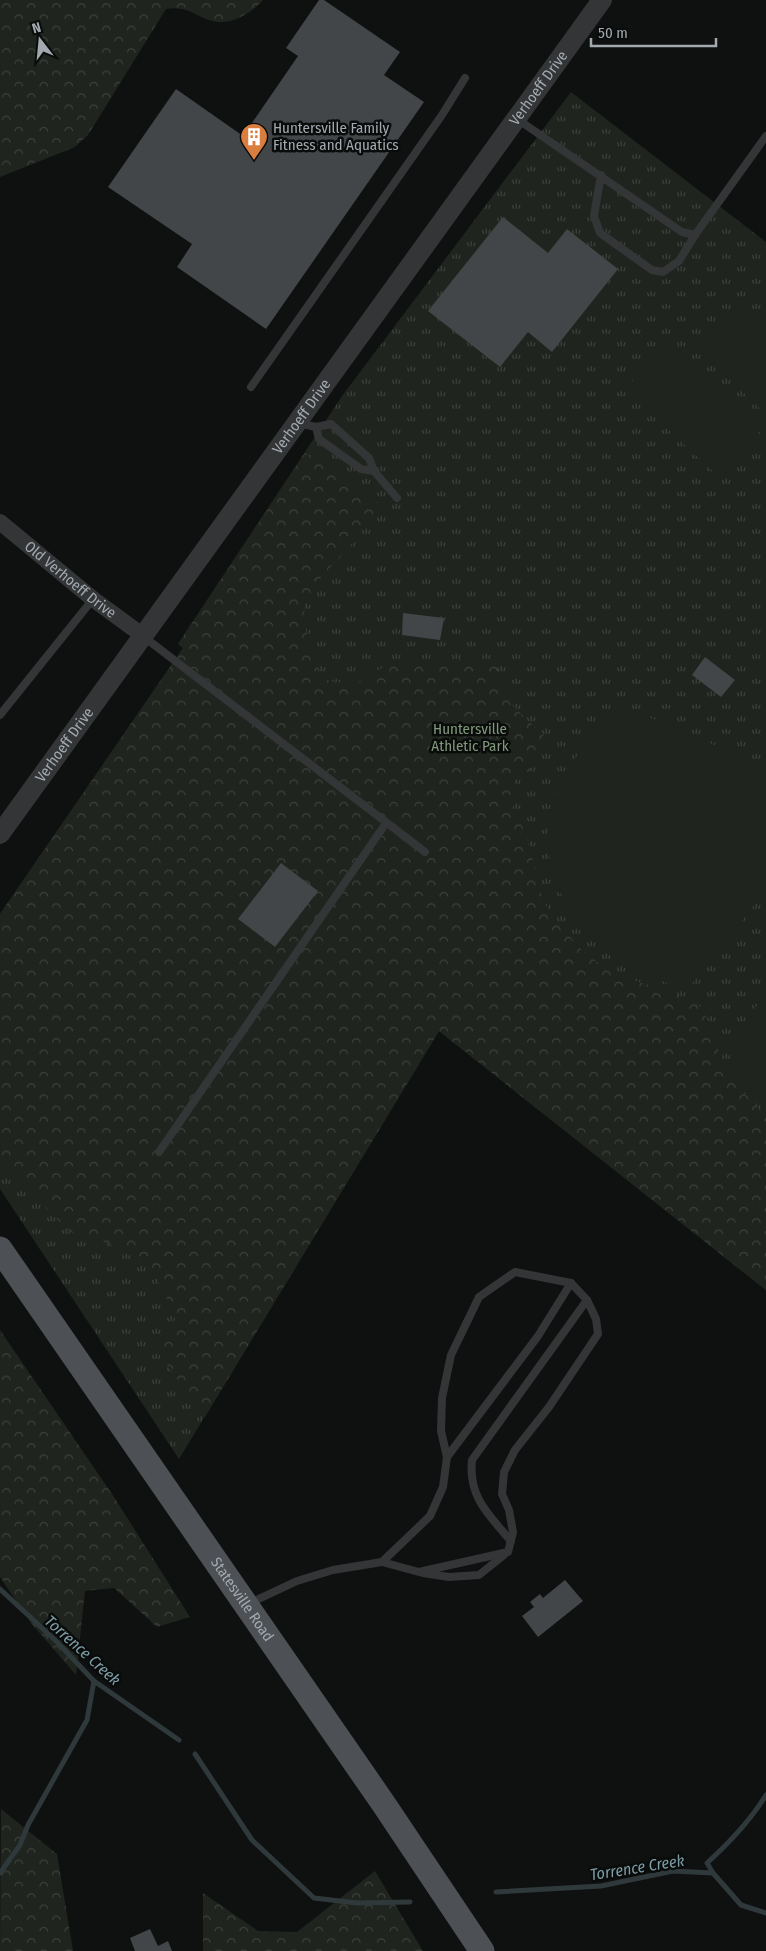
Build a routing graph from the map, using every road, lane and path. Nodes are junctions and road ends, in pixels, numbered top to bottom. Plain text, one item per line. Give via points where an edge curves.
1 (602, 0) edge
2 (465, 78) dead end
3 (517, 119) junction
4 (766, 136) edge
5 (601, 175) junction
6 (695, 235) junction
7 (251, 387) dead end
8 (296, 423) junction
9 (316, 427) junction
10 (374, 470) junction
11 (398, 498) dead end
12 (0, 522) edge
13 (93, 599) junction
14 (142, 635) junction
15 (0, 716) edge
16 (386, 823) junction
17 (0, 834) edge
18 (424, 852) dead end
19 (159, 1152) dead end
20 (0, 1249) edge
21 (571, 1283) junction
22 (587, 1300) junction
23 (447, 1457) junction
24 (511, 1541) junction
25 (508, 1552) junction
26 (382, 1562) junction
27 (419, 1572) junction
28 (246, 1604) junction
29 (482, 1951) edge

1 - 3 street, Verhoeff Drive
2 - 7 lane
3 - 5 lane
3 - 8 street, Verhoeff Drive
4 - 6 lane
5 - 6 lane via 682,232
5 - 6 lane via 594,216 600,233 652,270 663,272 679,261
8 - 9 lane
8 - 14 street, Verhoeff Drive
9 - 10 lane via 319,439 361,470
9 - 10 lane via 331,424 369,458
10 - 11 lane
12 - 13 street, Old Verhoeff Drive
13 - 14 street, Old Verhoeff Drive
13 - 15 lane
14 - 16 lane
14 - 17 street, Verhoeff Drive
16 - 18 lane
16 - 19 lane
20 - 28 main road, Statesville Road
21 - 22 lane
21 - 23 lane via 538,1336
21 - 23 lane via 515,1272 480,1297 451,1355 442,1398 441,1431
22 - 24 lane via 596,1319 598,1334 549,1407 515,1450 504,1472 502,1494 514,1532
22 - 24 lane via 472,1460 470,1472 480,1505
23 - 26 lane via 443,1487 430,1516
24 - 25 lane
25 - 27 lane
25 - 27 lane via 480,1575 449,1577
26 - 27 lane
26 - 28 lane via 333,1570 297,1581
28 - 29 main road, Statesville Road

